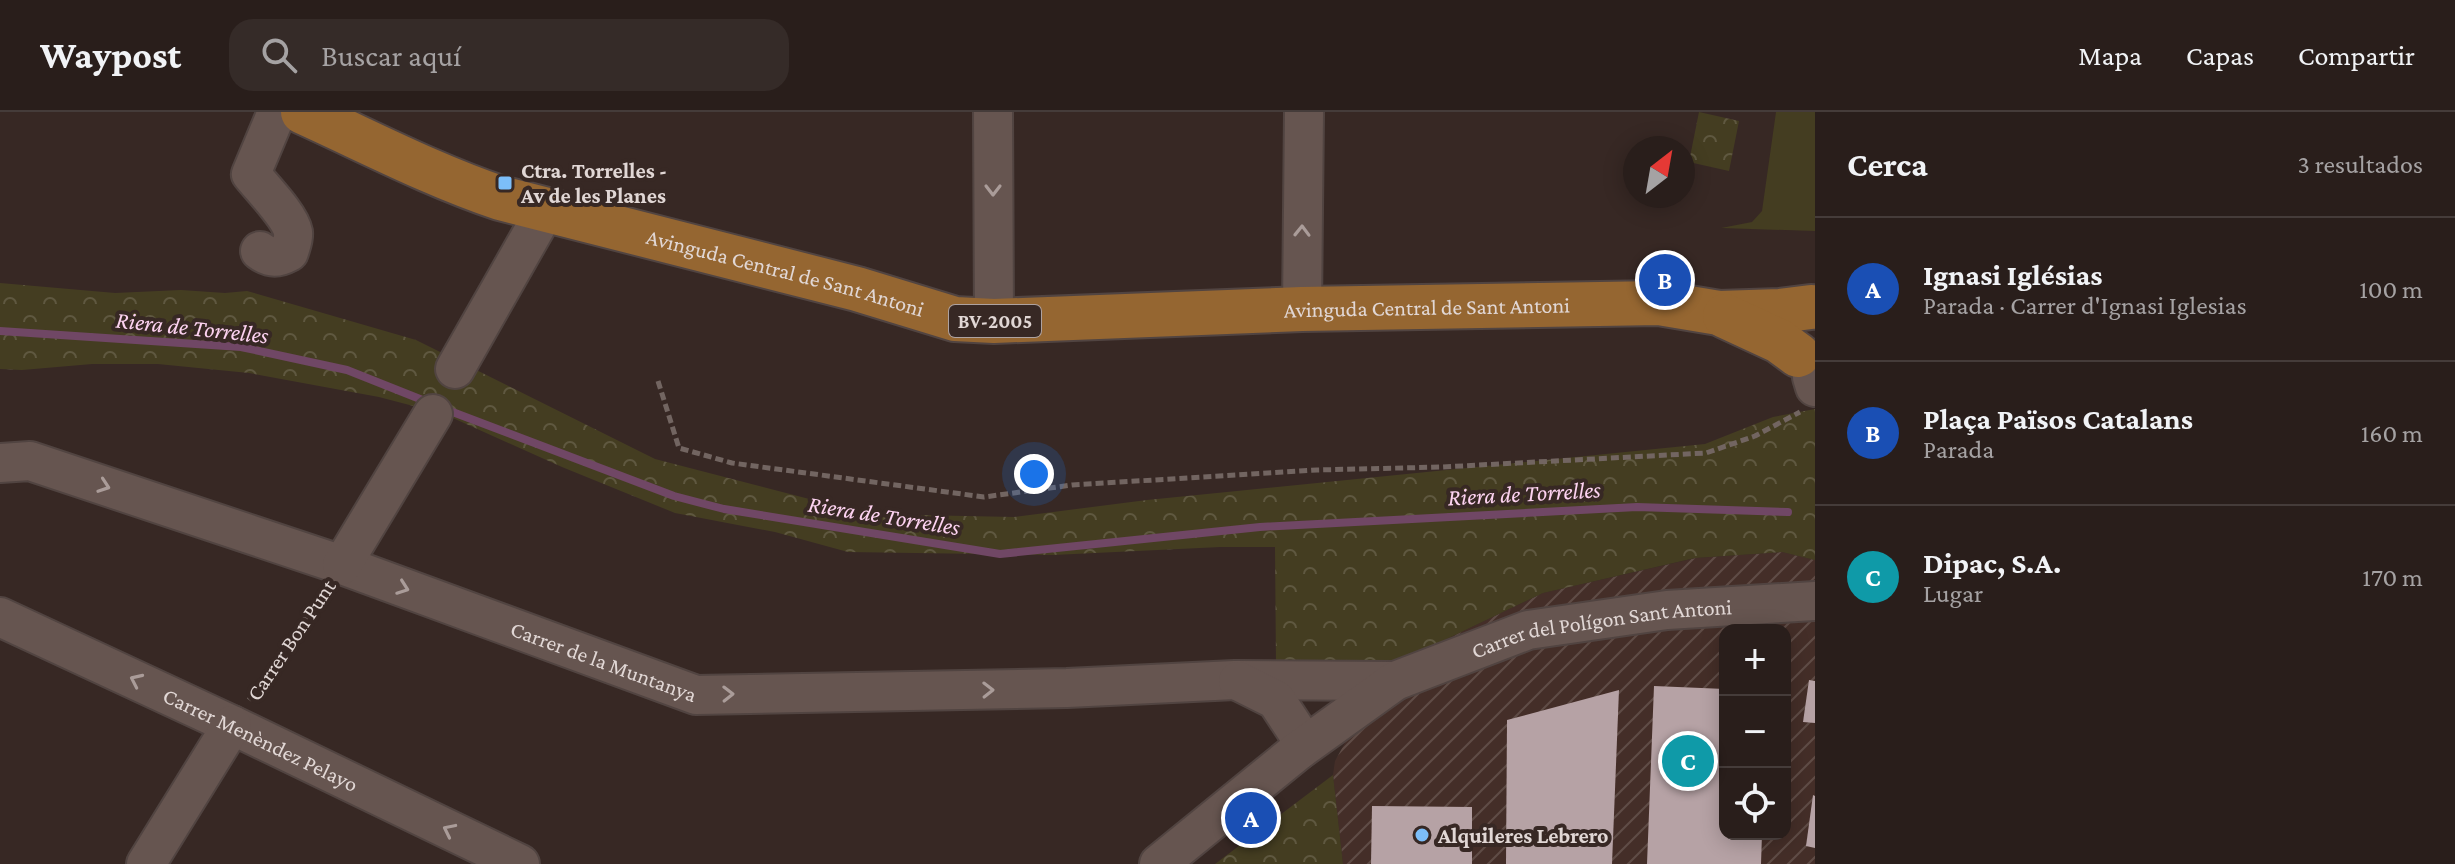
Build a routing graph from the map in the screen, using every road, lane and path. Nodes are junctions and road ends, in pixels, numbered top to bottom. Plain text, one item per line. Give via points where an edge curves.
1 (277, 112) edge
2 (303, 112) edge
3 (993, 112) edge
4 (1304, 112) edge
5 (546, 209) junction
6 (260, 251) dead end
7 (1813, 305) edge
8 (1302, 309) junction
9 (1719, 313) junction
10 (994, 321) junction
11 (455, 369) dead end
12 (658, 381) dead end
13 (1810, 381) edge
14 (433, 414) dead end
15 (10, 469) edge
16 (342, 565) junction
17 (1814, 593) edge
18 (0, 617) edge
19 (1235, 680) junction
20 (1395, 681) junction
21 (232, 725) junction
22 (1299, 750) junction
23 (146, 864) edge
24 (520, 864) edge
25 (1159, 864) edge

1 - 6 street via 251,174 293,229 293,241 289,252 279,257
2 - 5 main road, Avinguda Central de Sant Antoni / BV-2005 via 462,185
3 -> 10 street
8 -> 4 street
5 - 10 main road, Avinguda Central de Sant Antoni / BV-2005 via 955,319
5 - 11 street
7 - 9 main road, Avinguda Central de Sant Antoni / BV-2005
7 - 13 main road, BV-2005 via 1798,329
8 - 9 main road, Avinguda Central de Sant Antoni / BV-2005 via 1659,303
8 - 10 main road, Avinguda Central de Sant Antoni / BV-2005
9 - 13 main road, Avinguda Central de Sant Antoni / BV-2005 via 1779,341
12 - 13 path via 679,448 732,463 984,497 1072,485 1706,453 1755,436
14 - 16 street, Carrer Bon Punt
15 -> 16 street, Carrer de la Muntanya
16 -> 19 street, Carrer de la Muntanya via 696,695
16 - 21 path, Carrer Bon Punt
17 - 20 street, Carrer del Polígon Sant Antoni via 1528,630
21 -> 18 street, Carrer Menèndez Pelayo
19 - 20 street, Carrer de la Muntanya
19 - 22 street, Carrer de la Muntanya via 1276,700 1299,735
20 - 22 street
21 - 23 street
24 -> 21 street, Carrer Menèndez Pelayo
22 - 25 street

